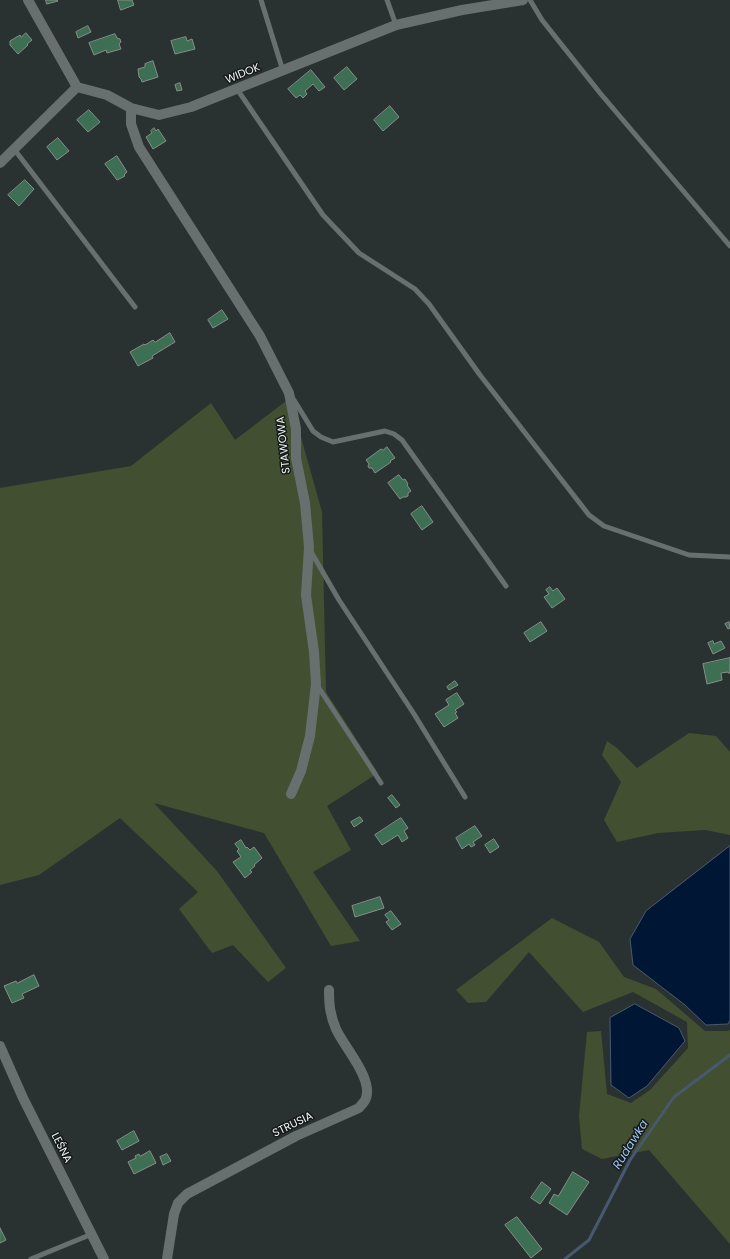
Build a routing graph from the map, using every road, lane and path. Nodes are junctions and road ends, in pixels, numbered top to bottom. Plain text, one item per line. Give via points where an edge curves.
1 (28, 0) edge
2 (261, 0) edge
3 (387, 0) edge
4 (523, 0) edge
5 (530, 0) edge
6 (396, 25) junction
7 (283, 70) junction
8 (77, 86) junction
9 (237, 89) junction
10 (131, 108) junction
11 (14, 149) junction
12 (0, 163) edge
13 (730, 246) edge
14 (135, 307) dead end
15 (289, 393) junction
16 (309, 547) junction
17 (730, 557) edge
18 (506, 586) dead end
19 (316, 684) junction
20 (381, 783) dead end
21 (291, 794) dead end
22 (465, 797) dead end
23 (329, 990) dead end
24 (0, 1046) edge
25 (92, 1234) junction
26 (32, 1259) edge
27 (104, 1259) edge
28 (168, 1259) edge

1 - 8 street
2 - 7 lane
3 - 6 lane
4 - 6 street, WIDOK
5 - 13 lane via 542,20 596,87
6 - 7 street, WIDOK
7 - 9 street, WIDOK
8 - 10 street, WIDOK via 107,95
8 - 11 street
9 - 10 street, WIDOK via 192,107 159,115
9 - 17 lane via 324,215 359,253 415,289 429,304 480,375 589,515 604,526 690,555
10 - 15 street, STAWOWA via 131,124 139,147 260,336
11 - 12 street
11 - 14 lane
15 - 16 street, STAWOWA via 296,429 296,458
15 - 18 lane via 312,430 333,442 385,431 402,440
16 - 19 street, STAWOWA via 306,595
16 - 22 lane via 339,600
19 - 20 lane
19 - 21 street, STAWOWA via 310,736 301,771
23 - 28 street, STRUSIA via 329,1008 336,1030 364,1077 367,1088 366,1100 359,1108 296,1136 187,1194 178,1203 174,1214
24 - 25 street, LEŚNA via 23,1098
25 - 26 lane
25 - 27 street, LEŚNA

